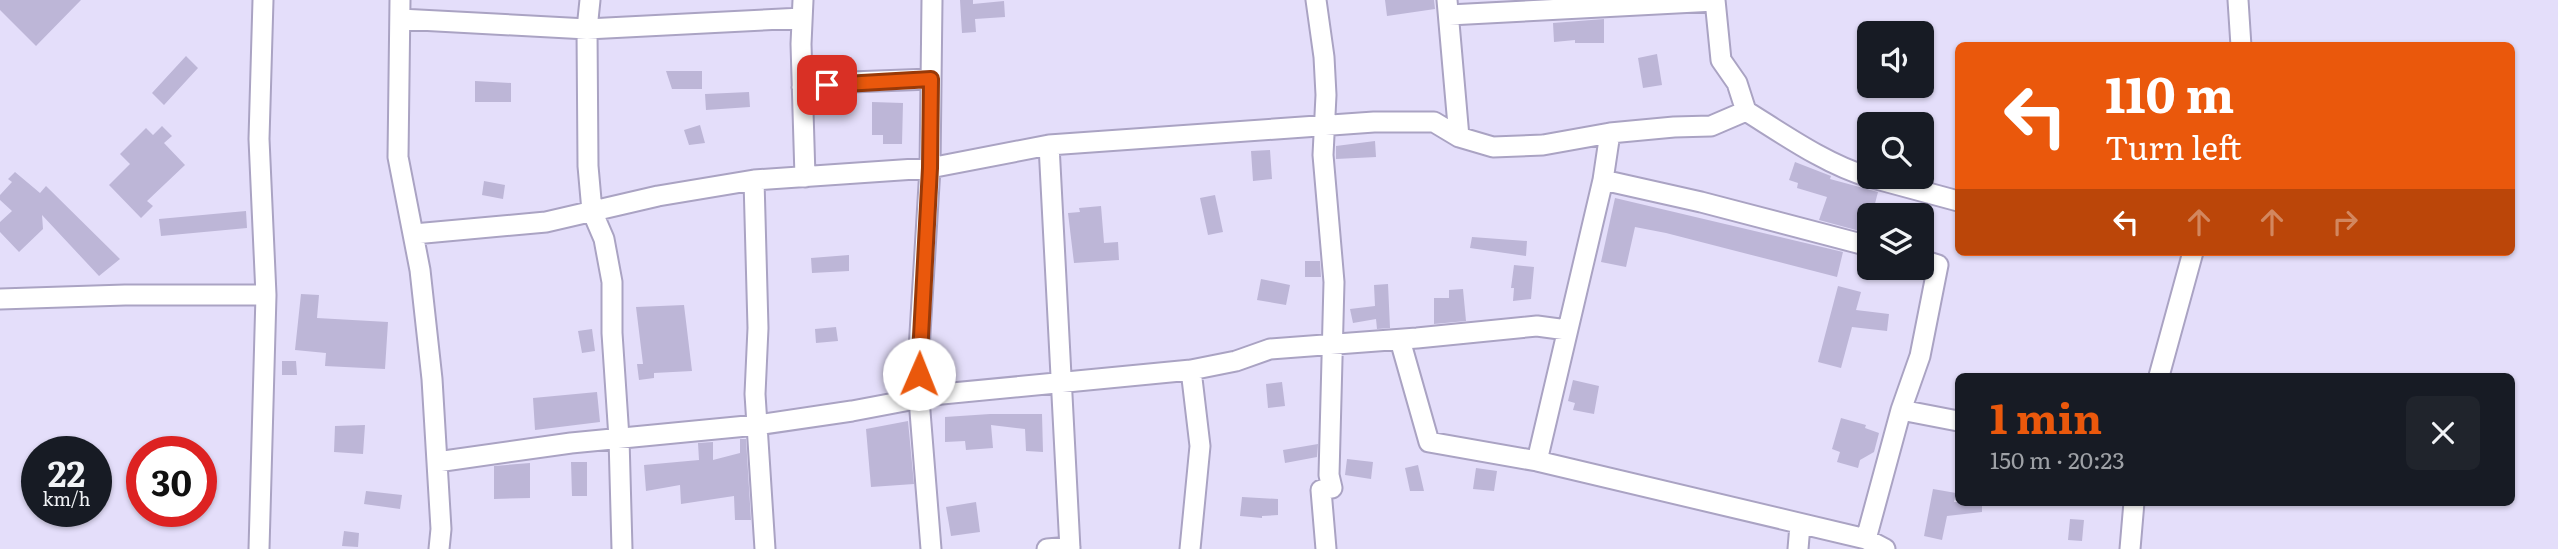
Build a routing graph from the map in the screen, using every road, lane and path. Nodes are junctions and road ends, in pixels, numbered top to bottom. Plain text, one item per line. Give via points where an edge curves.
1 (263, 0) edge
2 (590, 0) edge
3 (932, 0) edge
4 (1316, 0) edge
5 (1715, 0) edge
6 (2238, 0) edge
7 (1448, 8) edge
8 (400, 9) edge
9 (803, 9) edge
10 (587, 29) junction
11 (2241, 42) edge
12 (931, 79) junction
13 (802, 87) junction
14 (1746, 111) junction
15 (1324, 125) junction
16 (1610, 133) junction
17 (1459, 137) junction
18 (1049, 145) junction
19 (930, 168) junction
20 (1857, 173) edge
21 (805, 177) junction
22 (754, 180) junction
23 (1602, 180) junction
24 (1914, 189) edge
25 (1955, 200) edge
26 (592, 211) junction
27 (414, 234) junction
28 (1857, 243) edge
29 (2192, 256) edge
30 (1934, 264) edge
31 (266, 295) junction
32 (0, 299) edge
33 (1567, 330) junction
34 (1400, 340) junction
35 (1332, 344) junction
36 (1191, 370) junction
37 (2160, 373) edge
38 (1060, 383) junction
39 (919, 399) junction
40 (1901, 410) junction
41 (1955, 420) edge
42 (757, 425) junction
43 (620, 438) junction
44 (1536, 461) junction
45 (437, 462) junction
46 (2134, 506) edge
47 (1800, 525) junction
48 (1866, 539) junction
49 (1070, 548) edge
50 (259, 549) edge
51 (439, 549) edge
52 (622, 549) edge
53 (765, 549) edge
54 (931, 549) edge
55 (1047, 549) edge
56 (1190, 549) edge
57 (1326, 549) edge
58 (1798, 549) edge
59 (1885, 549) edge
60 (2130, 549) edge

1 - 31 street via 259,138
2 - 10 street
3 - 12 street
4 - 15 street via 1324,57
5 - 7 street
5 - 14 street via 1721,60 1737,83
6 - 11 street
7 - 17 street
8 - 10 street
8 - 27 street via 398,157
9 - 10 street
9 - 13 street
10 - 26 street
12 - 13 street
12 - 19 street
13 - 21 street
14 - 16 street via 1711,126
14 - 20 street
15 - 17 street via 1434,121
15 - 18 street
15 - 35 street via 1334,282
16 - 17 street via 1543,145 1493,147
16 - 23 street
18 - 19 street
18 - 38 street
19 - 21 street
19 - 39 street
21 - 22 street
22 - 26 street
22 - 42 street
23 - 28 street
23 - 33 street
24 - 25 street
26 - 27 street via 546,222
26 - 43 street via 604,239 612,282
27 - 45 street via 431,365
29 - 37 street
30 - 40 street via 1938,265 1920,356
31 - 32 street
31 - 50 street
33 - 34 street via 1537,326
33 - 44 street
34 - 35 street
34 - 44 street via 1429,442
35 - 36 street via 1270,349
35 - 57 street via 1332,488 1321,490
36 - 38 street
36 - 56 street via 1200,446
38 - 39 street
38 - 49 street
39 - 42 street
39 - 54 street
40 - 41 street
40 - 48 street
42 - 43 street
42 - 53 street
43 - 45 street
43 - 52 street
44 - 47 street
45 - 51 street
46 - 60 street
47 - 48 street
47 - 58 street
48 - 59 street
49 - 55 street

